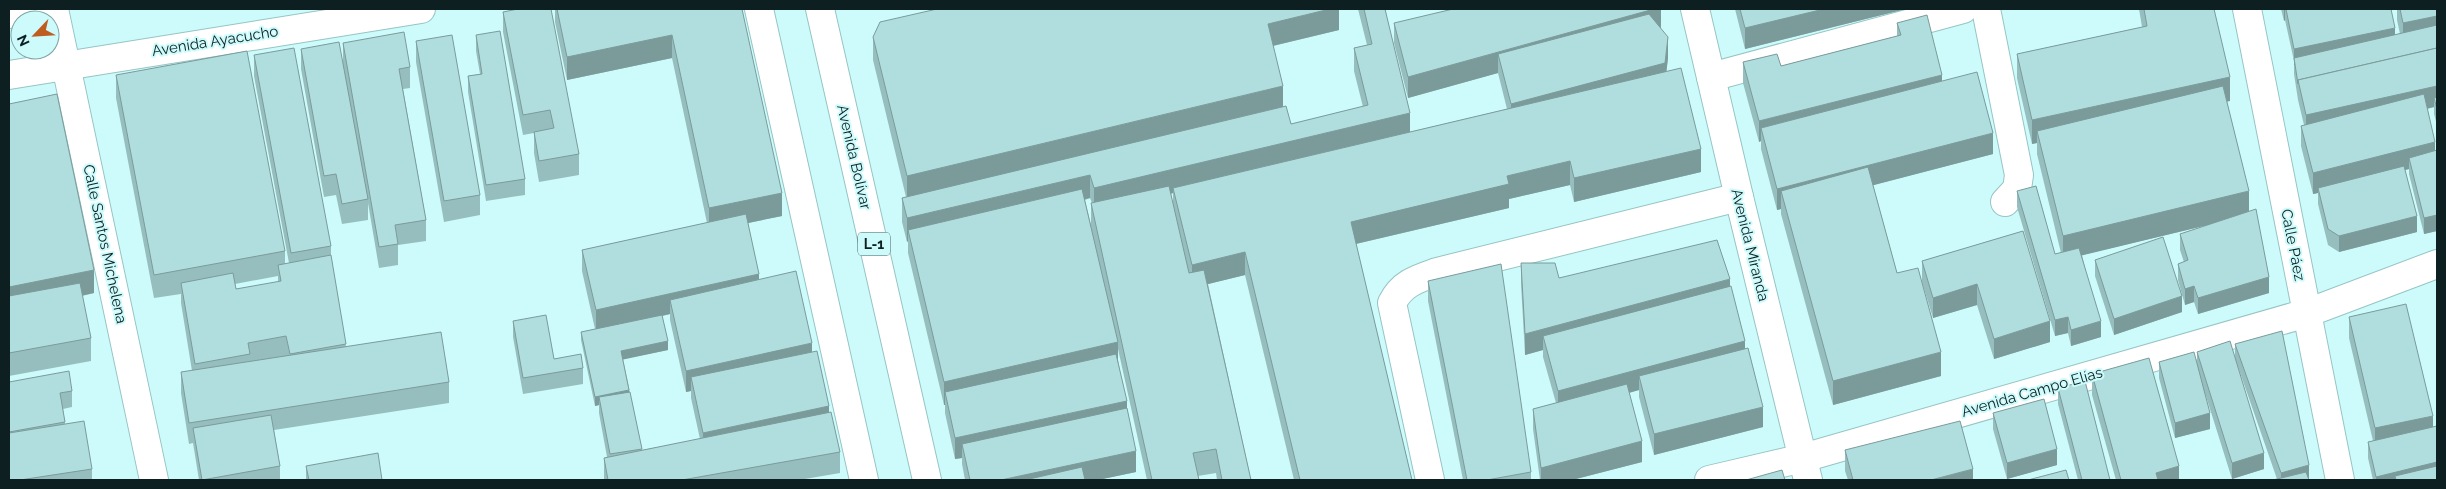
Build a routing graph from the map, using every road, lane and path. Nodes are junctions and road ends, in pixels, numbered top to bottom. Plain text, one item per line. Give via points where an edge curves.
1 (39, 9) edge
2 (54, 9) edge
3 (421, 9) edge
4 (759, 9) edge
5 (820, 9) edge
6 (1695, 9) edge
7 (1962, 9) edge
8 (1986, 9) edge
9 (2247, 9) edge
10 (9, 14) edge
11 (68, 64) junction
12 (9, 75) edge
13 (1711, 77) junction
14 (1738, 197) junction
15 (2005, 202) dead end
16 (2437, 264) edge
17 (2307, 313) junction
18 (1805, 469) edge
19 (154, 480) edge
20 (864, 480) edge
21 (927, 480) edge
22 (1430, 480) edge
23 (1709, 480) edge
24 (2340, 480) edge

1 - 10 street
2 - 11 street, Calle Santos Michelena
3 - 11 street, Avenida Ayacucho
4 - 20 street
5 - 21 street, Avenida Bolívar / L-1
6 - 13 street, Avenida Miranda
7 - 13 street
8 - 15 street via 2019,175 2017,189
9 - 17 street, Calle Páez
11 - 12 street, Avenida Ayacucho
11 - 19 street, Calle Santos Michelena
13 - 14 street, Avenida Miranda
14 - 18 street, Avenida Miranda
14 - 22 street via 1437,272 1406,284 1398,291 1392,303
16 - 17 street, Avenida Campo Elías
17 - 18 street, Avenida Campo Elías
17 - 24 street, Calle Páez
18 - 23 street, Avenida Campo Elías

